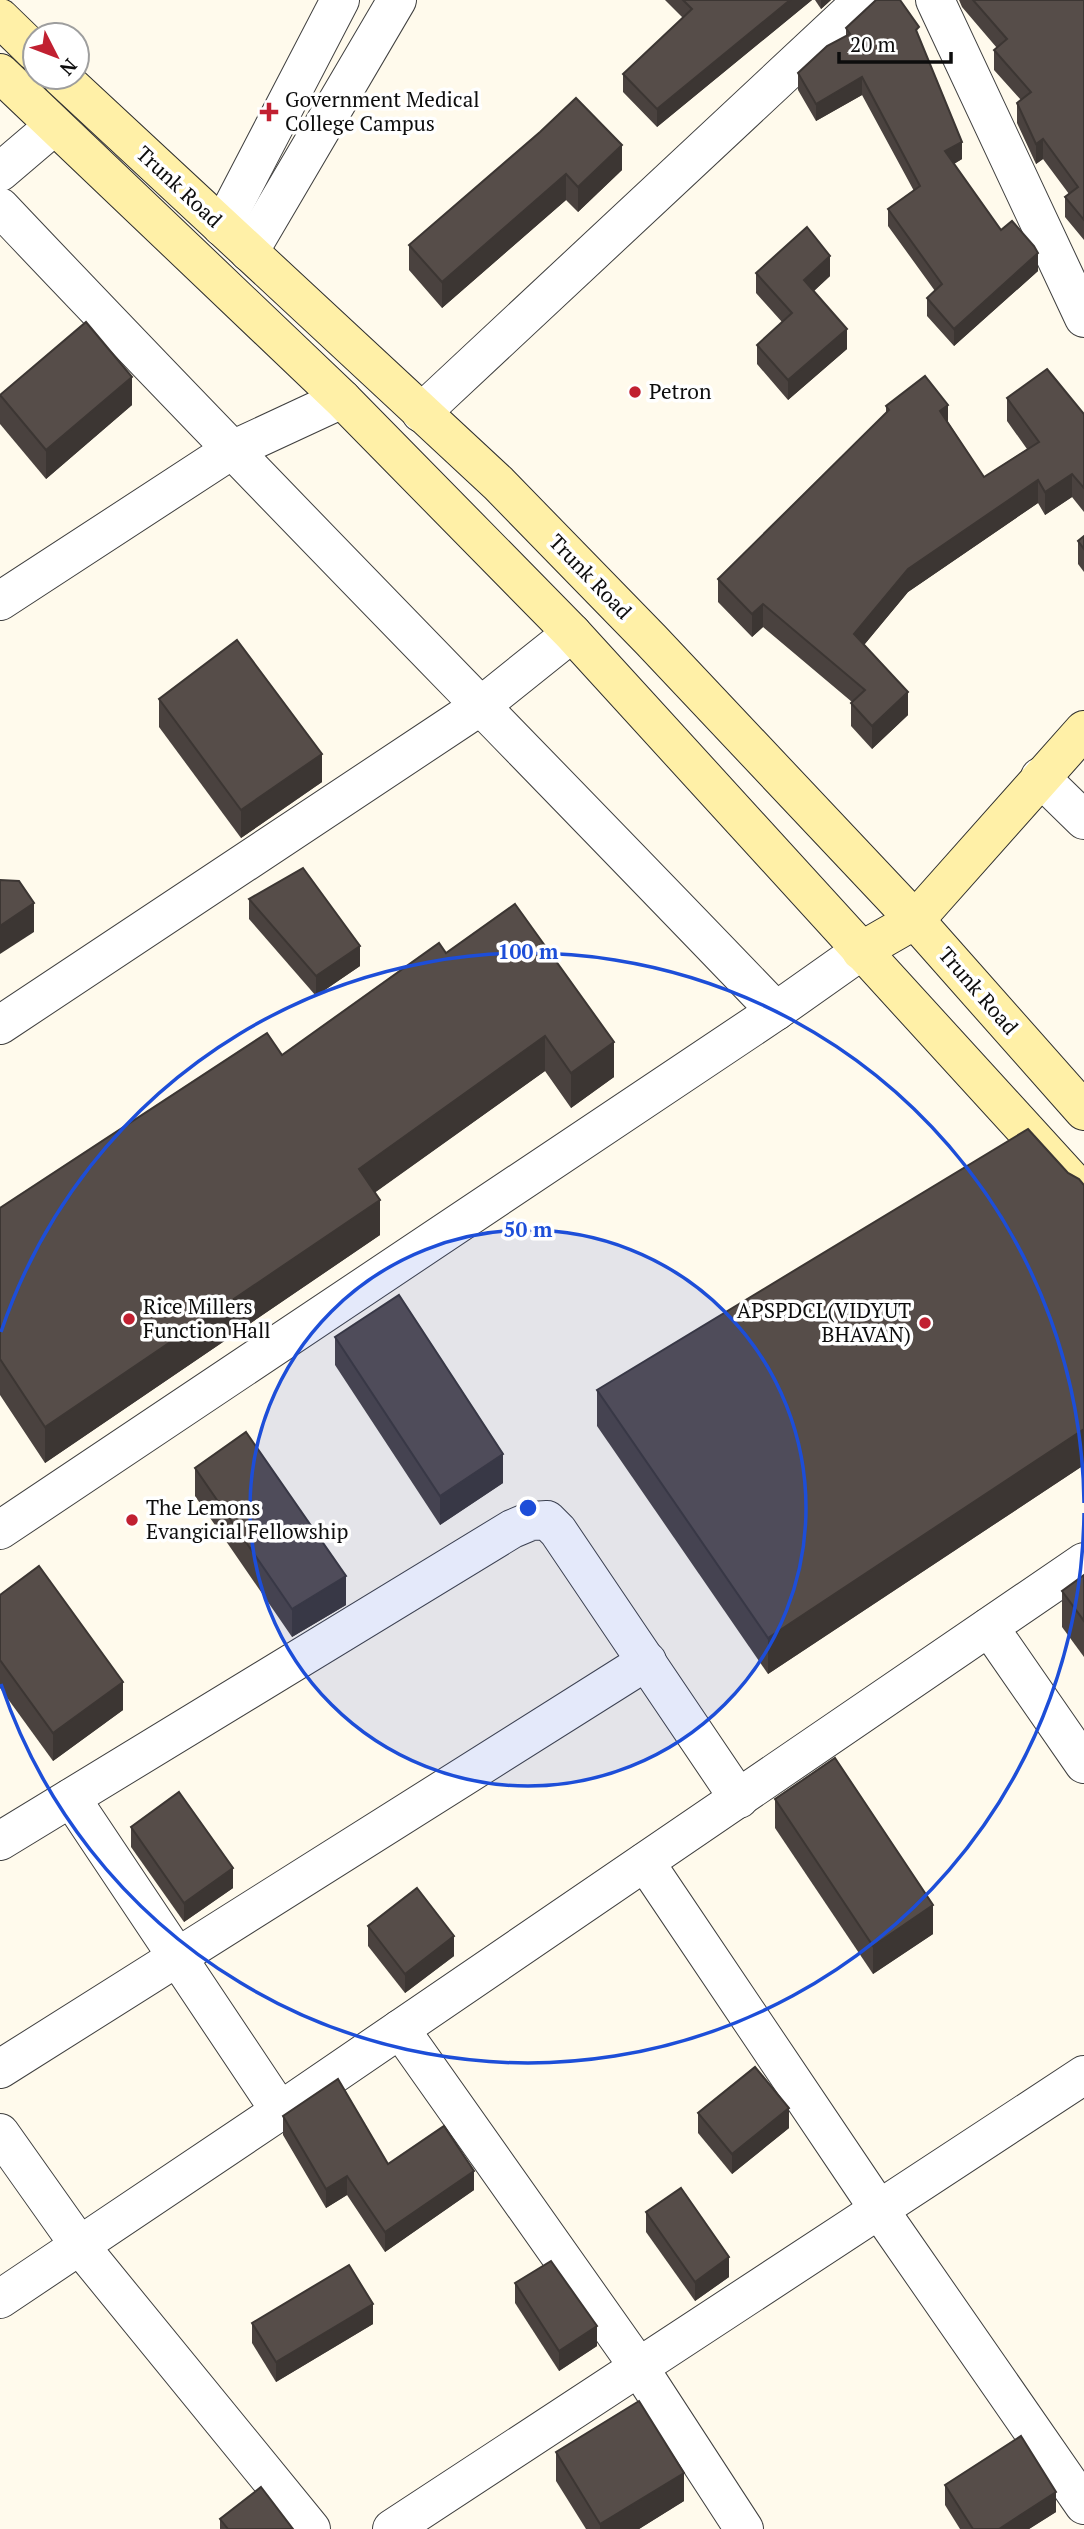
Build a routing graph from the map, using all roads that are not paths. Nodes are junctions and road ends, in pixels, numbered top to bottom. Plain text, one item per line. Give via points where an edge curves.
1 (340, 0) edge
2 (397, 0) edge
3 (863, 0) edge
4 (935, 0) edge
5 (0, 18) edge
6 (21, 38) edge
7 (0, 73) edge
8 (76, 91) edge
9 (54, 126) junction
10 (0, 172) edge
11 (0, 207) edge
12 (236, 239) junction
13 (1084, 318) edge
14 (342, 399) junction
15 (421, 413) junction
16 (230, 450) junction
17 (0, 600) edge
18 (572, 633) junction
19 (482, 705) junction
20 (1084, 730) edge
21 (1040, 777) junction
22 (1084, 820) edge
23 (915, 920) junction
24 (861, 951) junction
25 (776, 1011) junction
26 (0, 1025) edge
27 (1084, 1111) edge
28 (1084, 1194) edge
29 (0, 1530) edge
30 (1084, 1562) edge
31 (989, 1627) junction
32 (647, 1661) junction
33 (1084, 1764) edge
34 (71, 1798) junction
35 (738, 1798) junction
36 (0, 1841) edge
37 (645, 1862) junction
38 (177, 1957) junction
39 (400, 2029) junction
40 (0, 2069) edge
41 (1084, 2075) edge
42 (281, 2111) junction
43 (0, 2133) edge
44 (878, 2208) junction
45 (80, 2246) junction
46 (0, 2299) edge
47 (638, 2366) junction
48 (1084, 2505) edge
49 (311, 2529) edge
50 (392, 2529) edge
51 (744, 2529) edge

1 - 12 street
2 - 12 street
3 - 15 street
4 - 13 street
5 - 6 main road
7 - 9 main road
8 - 12 main road, Trunk Road
9 - 10 street
9 - 14 main road
11 - 16 street
12 - 15 main road, Trunk Road
14 - 16 street
14 - 18 main road
15 - 23 main road, Trunk Road via 508,493
16 - 17 street
16 - 19 street
18 - 19 street
18 - 24 main road
19 - 25 street
19 - 26 street
20 - 21 main road
21 - 22 street
21 - 23 main road
23 - 24 main road
23 - 27 main road, Trunk Road
24 - 25 street
24 - 28 main road
25 - 29 street
30 - 31 street
31 - 33 street
31 - 35 street
32 - 34 street via 558,1531 547,1520 531,1521
32 - 35 street
32 - 38 street
34 - 36 street
34 - 38 street
35 - 37 street
37 - 39 street
37 - 44 street
38 - 40 street
38 - 42 street
39 - 42 street
39 - 47 street
41 - 44 street
42 - 45 street
43 - 45 street
44 - 47 street
44 - 48 street
45 - 46 street
45 - 49 street
47 - 50 street
47 - 51 street

